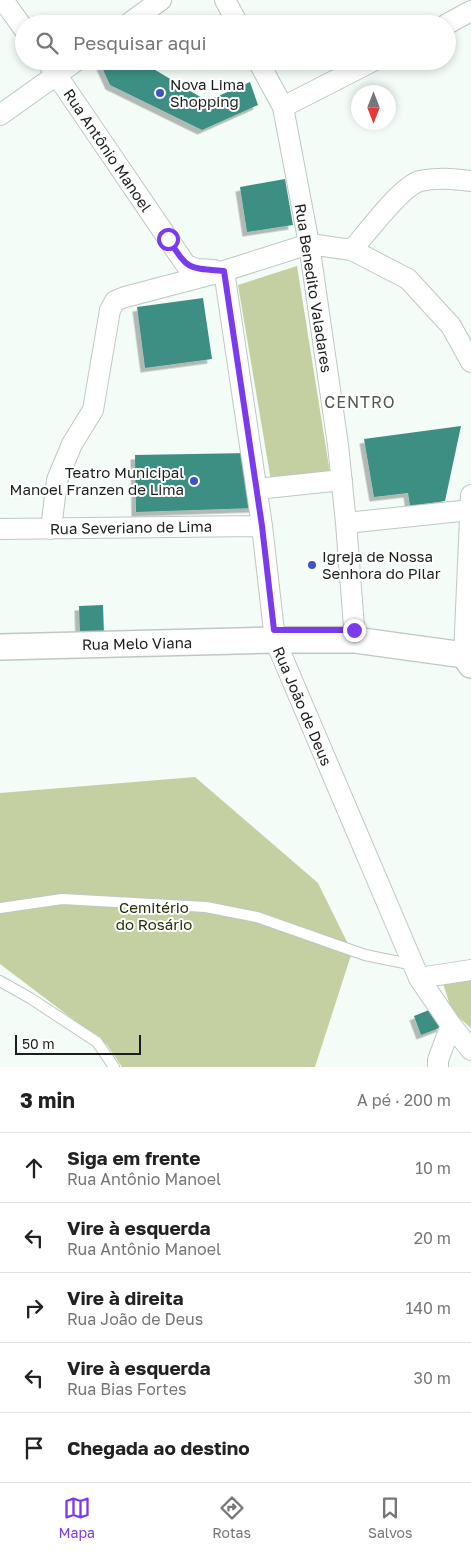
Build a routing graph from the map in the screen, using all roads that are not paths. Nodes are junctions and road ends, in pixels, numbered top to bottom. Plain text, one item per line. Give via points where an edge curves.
1 (3, 0) edge
2 (161, 0) edge
3 (225, 0) edge
4 (471, 11) edge
5 (140, 15) edge
6 (233, 15) edge
7 (15, 16) edge
8 (456, 19) edge
9 (50, 70) edge
10 (53, 70) edge
11 (263, 70) edge
12 (355, 70) edge
13 (283, 107) junction
14 (0, 115) edge
15 (471, 181) edge
16 (309, 244) junction
17 (352, 250) junction
18 (186, 265) junction
19 (224, 271) junction
20 (162, 288) junction
21 (471, 362) edge
22 (342, 480) junction
23 (257, 489) junction
24 (471, 505) edge
25 (346, 523) junction
26 (262, 526) junction
27 (52, 528) junction
28 (0, 529) edge
29 (275, 635) junction
30 (354, 635) junction
31 (0, 646) edge
32 (467, 660) edge
33 (0, 908) edge
34 (471, 970) edge
35 (416, 971) junction
36 (0, 981) edge
37 (451, 1025) junction
38 (471, 1050) edge
39 (114, 1067) edge
40 (438, 1067) edge

1 - 7 street
2 - 5 street
3 - 6 street
4 - 8 street
9 - 14 street
10 - 18 street, Rua Antônio Manoel
11 - 13 street, Rua Benedito Valadares
12 - 13 street
13 - 16 street, Rua Benedito Valadares
15 - 17 street via 441,178 418,181 400,195
16 - 17 street
16 - 19 street
16 - 22 street, Rua Benedito Valadares
17 - 21 street via 408,279 451,326
18 - 19 street
18 - 20 street via 177,278
19 - 20 street
19 - 23 street, Rua João de Deus
20 - 27 street via 115,301 110,310 93,410 72,444 57,480
22 - 23 street
22 - 25 street, Rua Benedito Valadares
23 - 26 street, Rua João de Deus
24 - 25 street
24 - 32 street
25 - 30 street, Rua Benedito Valadares
26 - 27 street, Rua Severiano de Lima
26 - 29 street, Rua João de Deus
27 - 28 street, Rua Severiano de Lima
29 - 30 street, Rua Melo Viana
29 - 31 street, Rua Melo Viana
29 - 35 street, Rua João de Deus
30 - 32 street, Rua Melo Viana
33 - 35 lane via 62,899 206,907 257,917
34 - 35 street
35 - 37 street, Rua João de Deus
36 - 39 lane via 97,1042
37 - 38 street, Rua João de Deus
37 - 40 street

